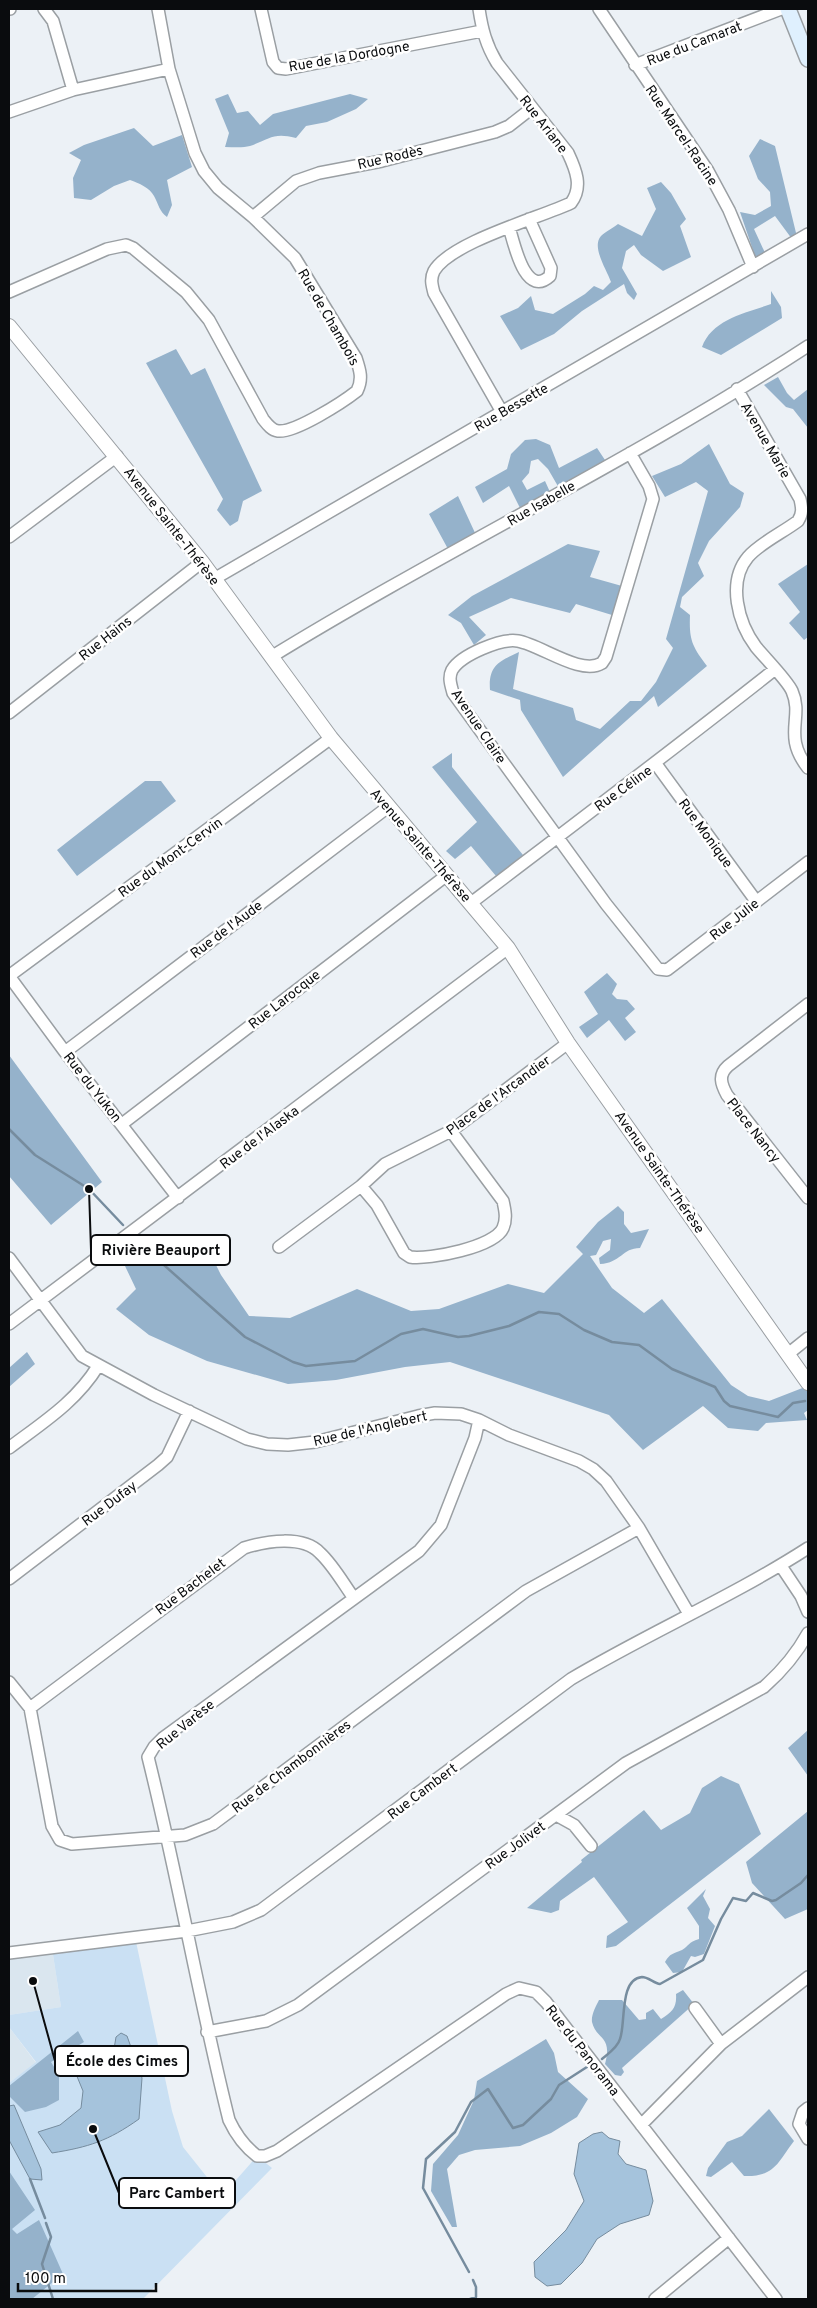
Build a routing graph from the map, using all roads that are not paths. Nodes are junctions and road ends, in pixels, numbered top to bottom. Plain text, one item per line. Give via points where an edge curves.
1 (44, 9) edge
2 (158, 9) edge
3 (261, 9) edge
4 (479, 9) edge
5 (598, 9) edge
6 (781, 9) edge
7 (788, 9) edge
8 (482, 31) junction
9 (808, 59) edge
10 (635, 66) junction
11 (169, 69) junction
12 (73, 90) junction
13 (532, 108) junction
14 (9, 112) edge
15 (254, 217) junction
16 (529, 219) junction
17 (509, 227) junction
18 (808, 234) edge
19 (753, 267) junction
20 (9, 292) edge
21 (9, 326) edge
22 (808, 346) edge
23 (737, 389) junction
24 (502, 412) junction
25 (630, 453) junction
26 (117, 456) junction
27 (9, 537) edge
28 (202, 562) junction
29 (214, 579) junction
30 (271, 657) junction
31 (774, 670) junction
32 (9, 713) edge
33 (331, 738) junction
34 (656, 764) junction
35 (808, 768) edge
36 (388, 807) junction
37 (556, 836) junction
38 (808, 862) edge
39 (446, 874) junction
40 (756, 901) junction
41 (471, 903) junction
42 (508, 948) junction
43 (658, 969) joint
44 (10, 976) edge
45 (808, 1006) edge
46 (568, 1043) junction
47 (65, 1052) junction
48 (122, 1124) junction
49 (451, 1132) junction
50 (361, 1186) junction
51 (178, 1198) junction
52 (808, 1198) edge
53 (279, 1247) dead end
54 (9, 1258) edge
55 (41, 1300) junction
56 (9, 1324) edge
57 (808, 1338) edge
58 (788, 1354) junction
59 (98, 1366) junction
60 (808, 1383) edge
61 (189, 1411) junction
62 (480, 1420) junction
63 (9, 1448) edge
64 (639, 1528) junction
65 (808, 1548) edge
66 (781, 1566) junction
67 (9, 1579) edge
68 (353, 1597) junction
69 (808, 1612) edge
70 (688, 1614) junction
71 (808, 1633) edge
72 (9, 1682) edge
73 (30, 1708) junction
74 (556, 1815) junction
75 (167, 1836) junction
76 (591, 1846) dead end
77 (187, 1930) junction
78 (9, 1953) edge
79 (808, 1976) edge
80 (695, 2008) dead end
81 (208, 2032) junction
82 (721, 2044) junction
83 (808, 2108) edge
84 (641, 2125) junction
85 (808, 2139) edge
86 (257, 2156) joint
87 (729, 2238) junction
88 (655, 2299) edge
89 (776, 2299) edge

1 - 12 street via 54,21
2 - 11 street, Rue de Chambois
3 - 8 street, Rue de la Dordogne via 273,62 278,68 286,69
4 - 8 street, Rue Ariane
5 - 10 street, Rue Marcel-Racine
6 - 10 street, Rue du Camarat
7 - 9 main road
8 - 13 street, Rue Ariane via 497,63
10 - 19 street, Rue Marcel-Racine via 708,171
11 - 12 street
11 - 15 street, Rue de Chambois via 195,153 204,171 218,188
12 - 14 street
13 - 15 street, Rue Rodès via 509,126 495,132 296,181
13 - 16 street, Rue Ariane via 568,153 578,184 571,203
15 - 20 street, Rue de Chambois via 295,258 356,358 361,373 358,391 294,428 278,431 270,428 209,320 186,292 134,248 126,245 107,249
16 - 17 street, Rue Ariane
16 - 17 street via 551,268 550,276 544,282 530,278 517,257
17 - 24 street, Rue Ariane via 445,259 431,280 434,293
18 - 19 street, Rue Bessette
19 - 24 street, Rue Bessette
21 - 26 street, Avenue Sainte-Thérèse
22 - 23 street, Rue Isabelle
23 - 25 street, Rue Isabelle
23 - 31 street, Avenue Marie via 800,499 802,508 798,522 748,556 737,580 739,612 745,628
24 - 29 street, Rue Bessette
25 - 30 street, Rue Isabelle
25 - 37 street, Avenue Claire via 653,499 602,663 589,667 518,641 509,641 467,657 452,671 450,680 453,693
26 - 27 street
26 - 28 street, Avenue Sainte-Thérèse
28 - 29 street, Avenue Sainte-Thérèse
28 - 32 street, Rue Hains
29 - 30 street, Avenue Sainte-Thérèse
30 - 33 street, Avenue Sainte-Thérèse
31 - 34 street, Rue Céline
31 - 35 street, Avenue Marie via 793,692 794,740
33 - 36 street, Avenue Sainte-Thérèse
33 - 44 street, Rue du Mont-Cervin
34 - 37 street, Rue Céline
34 - 40 street, Rue Monique
36 - 39 street, Avenue Sainte-Thérèse
36 - 47 street, Rue de l'Aude
37 - 41 street, Rue Céline
37 - 43 street, Avenue Claire
38 - 40 street, Rue Julie
39 - 41 street, Avenue Sainte-Thérèse
39 - 48 street, Rue Larocque
40 - 43 street, Rue Julie via 667,970
41 - 42 street, Avenue Sainte-Thérèse
42 - 46 street, Avenue Sainte-Thérèse
42 - 51 street, Rue de l'Alaska
44 - 47 street, Rue du Yukon
45 - 52 street, Place Nancy via 728,1066 720,1078 727,1095
46 - 49 street, Place de l'Arcandier
46 - 58 street, Avenue Sainte-Thérèse
47 - 48 street, Rue du Yukon
48 - 51 street, Rue du Yukon
49 - 50 street, Place de l'Arcandier via 386,1164
49 - 50 street via 503,1201 503,1229 495,1237 449,1253 410,1258 377,1205
50 - 53 street, Place de l'Arcandier
51 - 55 street, Rue de l'Alaska
54 - 55 street, Rue de l'Anglebert
55 - 56 street, Rue de l'Alaska
55 - 59 street, Rue de l'Anglebert via 82,1356
57 - 58 street
58 - 60 street, Avenue Sainte-Thérèse
59 - 61 street, Rue de l'Anglebert
59 - 63 street via 86,1386 73,1399
61 - 62 street, Rue de l'Anglebert via 248,1439 268,1444 315,1442 436,1413 461,1414
61 - 67 street, Rue Dufay via 167,1457
62 - 64 street, Rue de l'Anglebert via 593,1469 606,1481
62 - 68 street, Rue Varèse via 441,1525 433,1537
64 - 70 street, Rue de l'Anglebert
64 - 75 street, Rue de Chambonnières via 526,1590 213,1824 197,1832
65 - 66 street, Rue Cambert
66 - 69 street
66 - 70 street, Rue Cambert
68 - 73 street, Rue Bachelet via 320,1553 310,1546 289,1542 244,1548
68 - 75 street, Rue Varèse via 154,1747 148,1757
70 - 77 street, Rue Cambert via 571,1679 261,1910 233,1922
71 - 74 street, Rue Jolivet via 802,1645 764,1687 626,1763
72 - 73 street, Rue de Chambonnières
73 - 75 street, Rue de Chambonnières via 52,1826 60,1840 72,1844
74 - 76 street via 574,1825
74 - 81 street, Rue Jolivet via 298,2005 266,2021
75 - 77 street, Rue Varèse
77 - 78 street, Rue Cambert
77 - 81 street, Rue Varèse
79 - 82 street
80 - 82 street
81 - 86 street, Rue Varèse via 229,2120 245,2146
82 - 84 street
83 - 85 street via 799,2124
84 - 86 street, Rue du Panorama via 546,2002 536,1992 519,1988 277,2151
84 - 87 street, Rue du Panorama
87 - 88 street
87 - 89 street, Rue du Panorama

